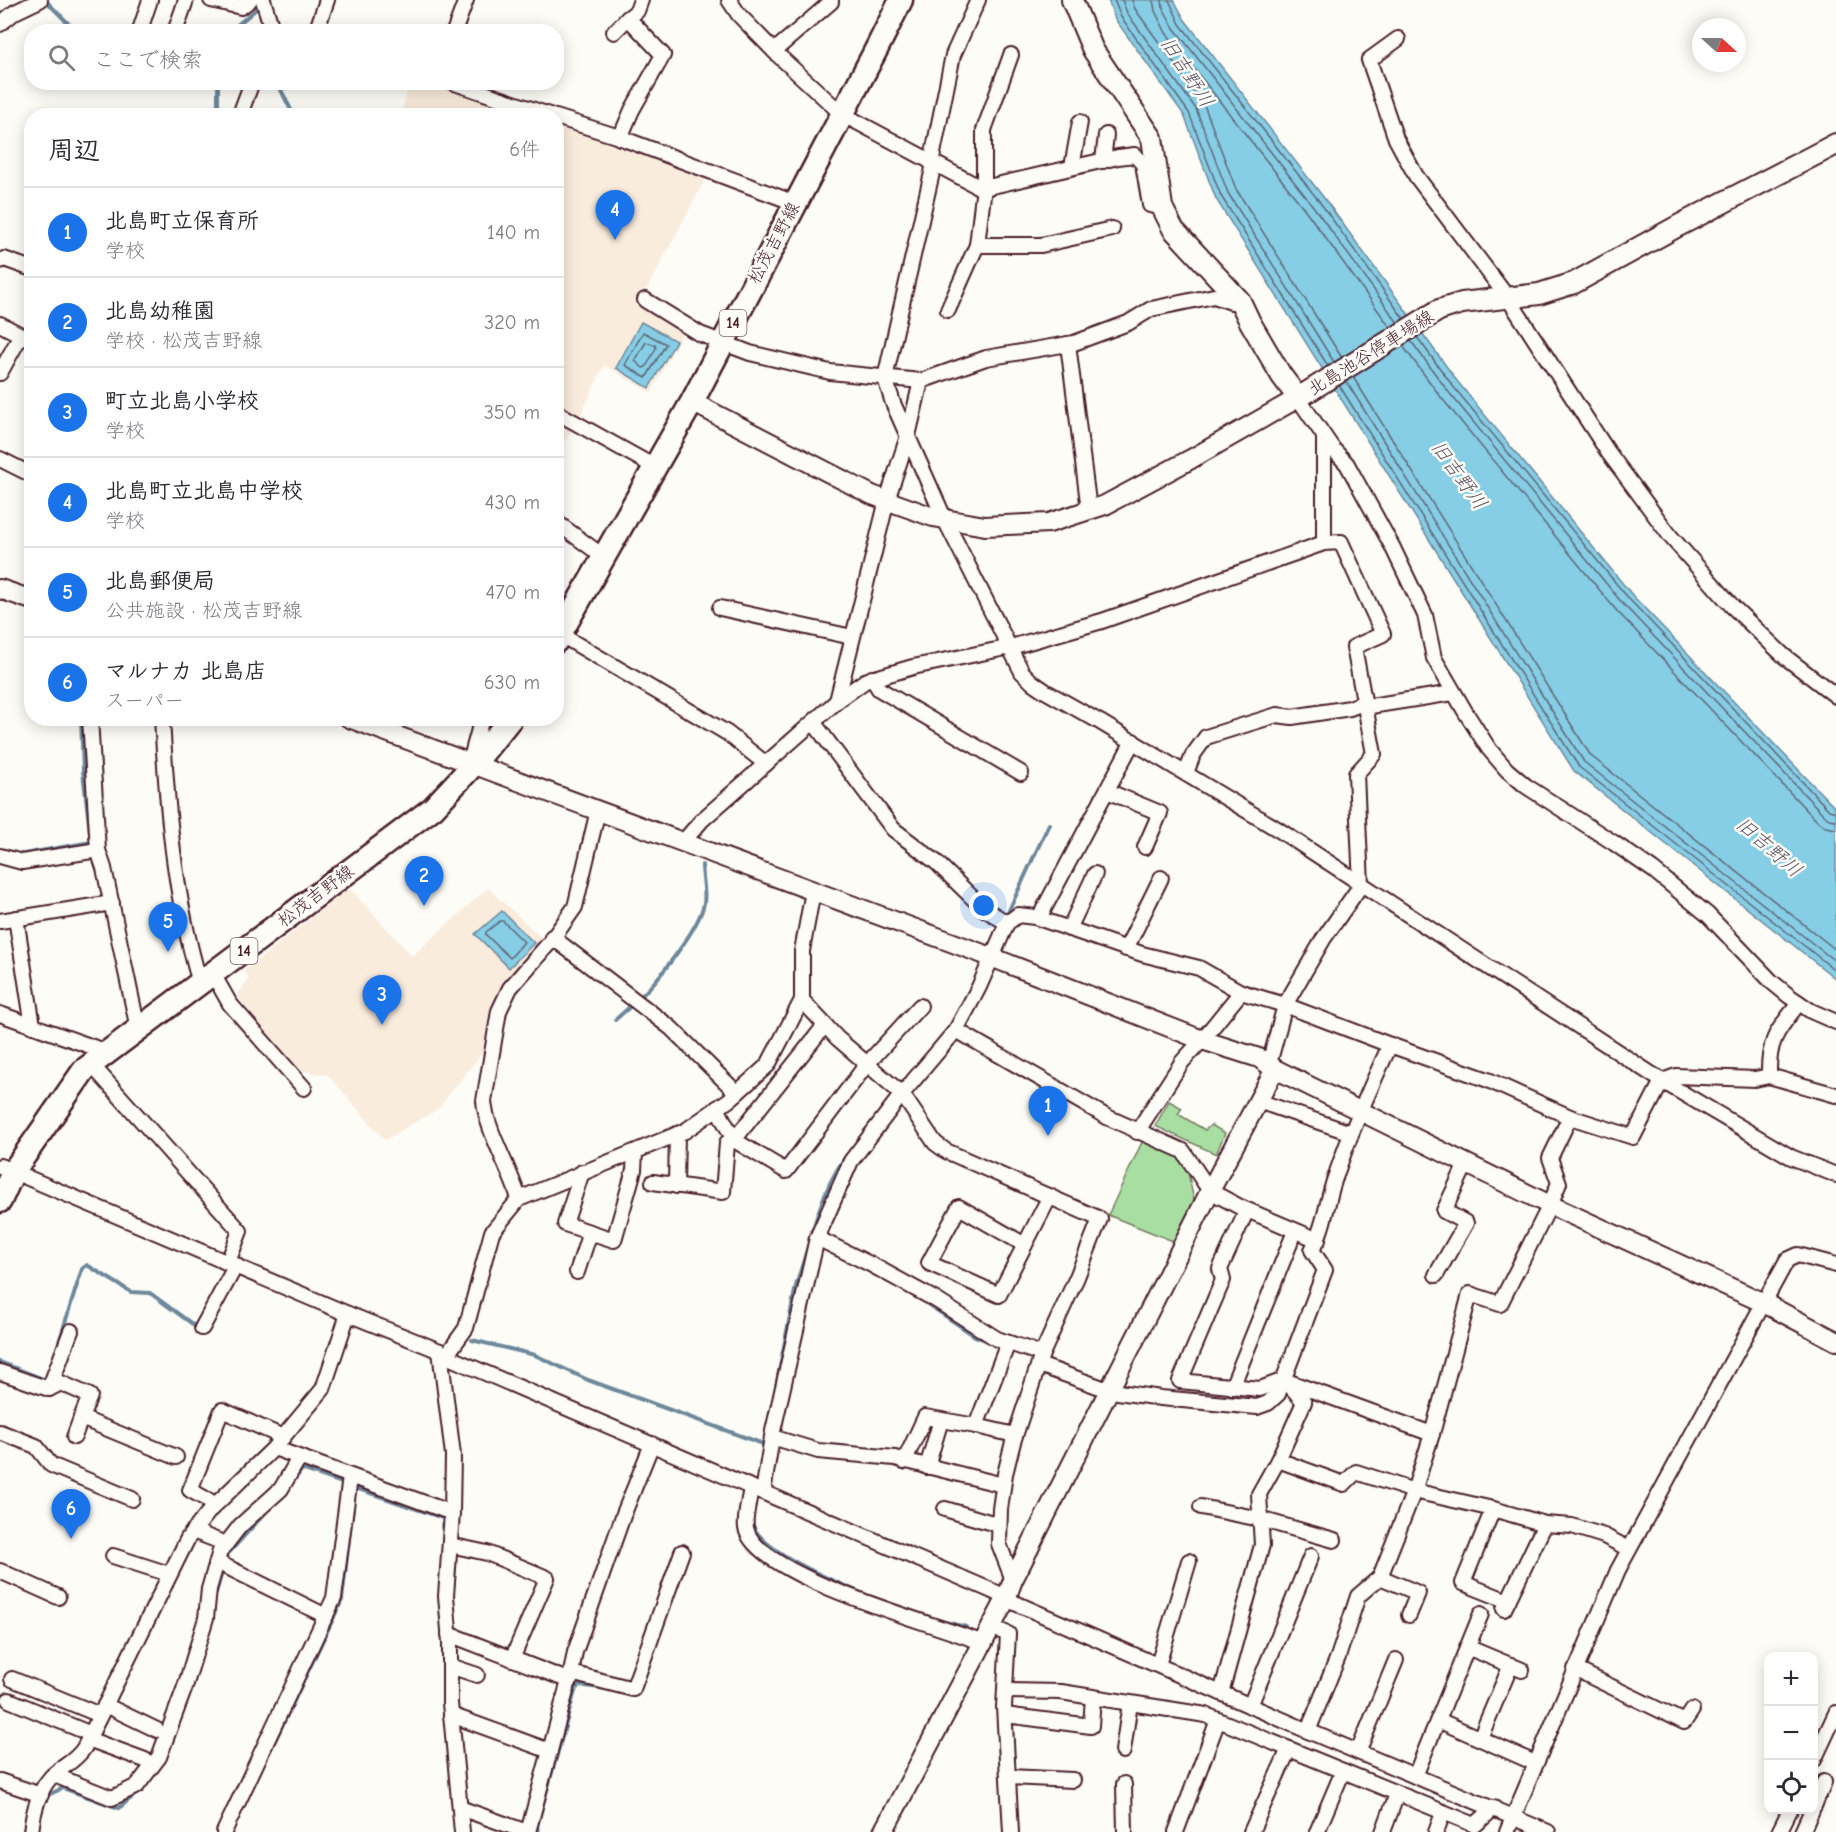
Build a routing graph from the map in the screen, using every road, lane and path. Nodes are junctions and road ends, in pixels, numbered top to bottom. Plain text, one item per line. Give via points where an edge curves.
1 (40, 0) edge
2 (150, 0) edge
3 (186, 0) edge
4 (211, 0) edge
5 (250, 0) edge
6 (263, 0) edge
7 (327, 0) edge
8 (466, 0) edge
9 (641, 0) edge
10 (729, 0) edge
11 (831, 0) edge
12 (901, 0) edge
13 (978, 0) edge
14 (1072, 0) edge
15 (628, 18) junction
16 (0, 24) edge
17 (142, 24) edge
18 (178, 24) edge
19 (270, 24) edge
20 (319, 24) edge
21 (457, 24) edge
22 (614, 32) dead end
23 (1398, 39) dead end
24 (774, 51) junction
25 (1011, 55) dead end
26 (249, 90) edge
27 (476, 90) edge
28 (242, 108) edge
29 (530, 108) edge
30 (842, 114) junction
31 (564, 119) edge
32 (1080, 122) dead end
33 (1106, 135) dead end
34 (620, 138) junction
35 (1836, 144) edge
36 (1103, 160) junction
37 (933, 163) junction
38 (1072, 167) junction
39 (984, 187) junction
40 (795, 203) junction
41 (1162, 207) junction
42 (1112, 229) dead end
43 (976, 245) junction
44 (0, 261) edge
45 (24, 266) edge
46 (1508, 298) junction
47 (645, 300) dead end
48 (1240, 301) junction
49 (948, 310) dead end
50 (0, 324) edge
51 (24, 337) edge
52 (24, 341) edge
53 (723, 342) junction
54 (1068, 344) junction
55 (0, 373) edge
56 (885, 378) junction
57 (921, 381) junction
58 (1302, 396) junction
59 (692, 402) junction
60 (564, 416) edge
61 (908, 436) junction
62 (1324, 436) junction
63 (0, 459) edge
64 (655, 467) junction
65 (24, 471) edge
66 (887, 500) junction
67 (1089, 510) junction
68 (945, 520) junction
69 (564, 528) edge
70 (1324, 543) junction
71 (604, 557) junction
72 (0, 588) edge
73 (24, 597) edge
74 (720, 608) dead end
75 (564, 626) edge
76 (852, 637) junction
77 (564, 639) edge
78 (1011, 647) junction
79 (872, 678) junction
80 (1453, 693) junction
81 (1836, 696) edge
82 (837, 701) junction
83 (1364, 705) junction
84 (814, 723) junction
85 (90, 726) edge
86 (162, 726) edge
87 (371, 726) edge
88 (480, 726) edge
89 (504, 726) edge
90 (1133, 741) junction
91 (472, 763) junction
92 (766, 764) junction
93 (1021, 773) dead end
94 (1186, 773) junction
95 (1107, 791) junction
96 (598, 810) junction
97 (683, 842) junction
98 (1145, 847) dead end
99 (98, 850) junction
100 (6, 858) edge
101 (0, 868) edge
102 (1095, 874) dead end
103 (1161, 878) dead end
104 (1361, 885) junction
105 (813, 891) junction
106 (112, 903) junction
107 (16, 918) junction
108 (1039, 918) junction
109 (0, 921) edge
110 (1007, 923) junction
111 (1069, 929) junction
112 (552, 937) junction
113 (1126, 949) junction
114 (991, 957) junction
115 (206, 979) junction
116 (1241, 992) junction
117 (802, 1000) junction
118 (1799, 1003) junction
119 (1285, 1005) junction
120 (920, 1006) dead end
121 (0, 1014) edge
122 (1836, 1022) edge
123 (825, 1025) junction
124 (33, 1026) junction
125 (138, 1029) junction
126 (956, 1030) junction
127 (1202, 1040) junction
128 (1390, 1045) junction
129 (99, 1058) junction
130 (867, 1064) junction
131 (1272, 1067) junction
132 (1769, 1076) junction
133 (1662, 1081) junction
134 (303, 1088) dead end
135 (737, 1093) junction
136 (902, 1094) junction
137 (1836, 1095) edge
138 (1258, 1101) junction
139 (717, 1108) junction
140 (1359, 1111) junction
141 (1570, 1117) junction
142 (1137, 1132) junction
143 (1351, 1133) junction
144 (677, 1134) junction
145 (734, 1140) junction
146 (636, 1152) junction
147 (1466, 1164) junction
148 (6, 1169) edge
149 (582, 1172) junction
150 (1836, 1175) edge
151 (653, 1182) dead end
152 (676, 1185) junction
153 (1210, 1191) junction
154 (1050, 1196) junction
155 (519, 1199) junction
156 (0, 1201) edge
157 (1550, 1205) junction
158 (1247, 1210) junction
159 (1295, 1231) junction
160 (590, 1232) junction
161 (817, 1238) junction
162 (1318, 1240) junction
163 (1025, 1245) junction
164 (232, 1264) junction
165 (1836, 1265) edge
166 (578, 1272) dead end
167 (1436, 1275) dead end
168 (1764, 1303) junction
169 (348, 1314) junction
170 (202, 1328) dead end
171 (70, 1331) dead end
172 (1836, 1341) edge
173 (1006, 1348) junction
174 (443, 1354) junction
175 (1040, 1360) junction
176 (0, 1372) edge
177 (1284, 1380) junction
178 (1232, 1387) junction
179 (49, 1389) junction
180 (1111, 1391) junction
181 (81, 1418) junction
182 (941, 1420) junction
183 (976, 1426) junction
184 (0, 1432) edge
185 (1432, 1434) junction
186 (1015, 1436) junction
187 (74, 1437) dead end
188 (283, 1437) junction
189 (772, 1437) junction
190 (652, 1444) junction
191 (273, 1448) junction
192 (176, 1457) dead end
193 (299, 1458) junction
194 (1278, 1460) junction
195 (904, 1462) junction
196 (927, 1467) junction
197 (350, 1477) junction
198 (1003, 1485) junction
199 (757, 1489) junction
200 (1414, 1491) junction
201 (132, 1499) dead end
202 (215, 1504) junction
203 (1201, 1507) dead end
204 (945, 1509) dead end
205 (1493, 1509) junction
206 (452, 1513) junction
207 (1260, 1519) junction
208 (999, 1524) junction
209 (1545, 1524) junction
210 (193, 1531) junction
211 (1334, 1540) dead end
212 (226, 1544) junction
213 (450, 1545) junction
214 (1629, 1549) junction
215 (682, 1552) dead end
216 (113, 1556) dead end
217 (1311, 1556) dead end
218 (1189, 1561) dead end
219 (217, 1562) junction
220 (0, 1571) edge
221 (169, 1574) junction
222 (1380, 1577) junction
223 (1013, 1580) junction
224 (58, 1597) dead end
225 (1006, 1599) junction
226 (1480, 1614) dead end
227 (1409, 1615) dead end
228 (326, 1616) junction
229 (449, 1634) junction
230 (987, 1635) junction
231 (1467, 1647) junction
232 (512, 1659) junction
233 (1396, 1660) dead end
234 (1158, 1665) junction
235 (450, 1666) junction
236 (1575, 1669) junction
237 (477, 1675) dead end
238 (570, 1677) junction
239 (1005, 1691) junction
240 (1221, 1693) junction
241 (1093, 1697) junction
242 (1130, 1703) junction
243 (1250, 1706) junction
244 (102, 1710) junction
245 (1692, 1710) dead end
246 (1836, 1713) edge
247 (451, 1715) junction
248 (1005, 1715) junction
249 (1218, 1720) junction
250 (1438, 1720) junction
251 (157, 1730) dead end
252 (1308, 1731) junction
253 (90, 1736) junction
254 (1480, 1738) junction
255 (1289, 1749) junction
256 (550, 1751) junction
257 (1123, 1751) dead end
258 (1818, 1751) edge
259 (1358, 1752) junction
260 (145, 1760) dead end
261 (1535, 1763) junction
262 (1343, 1771) junction
263 (54, 1775) junction
264 (1415, 1776) junction
265 (1009, 1777) junction
266 (1073, 1780) dead end
267 (0, 1781) edge
268 (1824, 1782) dead end
269 (1124, 1784) dead end
270 (1397, 1794) junction
271 (41, 1795) junction
272 (1818, 1796) edge
273 (460, 1808) junction
274 (1494, 1808) junction
275 (1443, 1813) junction
276 (1788, 1814) edge
277 (1810, 1814) edge
278 (1513, 1816) junction
279 (888, 1831) edge
280 (31, 1832) edge
281 (224, 1832) edge
282 (462, 1832) edge
283 (527, 1832) edge
284 (1011, 1832) edge
285 (1125, 1832) edge
286 (1176, 1832) edge
287 (1251, 1832) edge
288 (1317, 1832) edge
289 (1383, 1832) edge
290 (1436, 1832) edge
291 (1507, 1832) edge
292 (1548, 1832) edge
293 (1779, 1832) edge
294 (1802, 1832) edge

1 - 16 street
2 - 17 street
3 - 18 street
4 - 5 street via 241,7
6 - 19 street
7 - 20 street
8 - 21 street
9 - 15 street via 637,11
10 - 24 street
11 - 24 street
12 - 30 main road, 松茂吉野線 / 14
13 - 37 street via 953,55
14 - 41 main road, 北島池谷停車場線 via 1093,50 1152,138
15 - 22 street
15 - 34 street via 663,55
23 - 46 street via 1369,60 1396,139 1416,176
24 - 30 street
25 - 39 street via 984,130
26 - 28 street
27 - 29 street
30 - 37 street
30 - 40 main road, 松茂吉野線 / 14
31 - 34 street
32 - 38 street
33 - 36 street
34 - 40 street
35 - 46 main road, 北島池谷停車場線 via 1574,283
36 - 38 street
36 - 41 street via 1136,155 1143,164 1150,206
37 - 39 street
37 - 56 street
38 - 39 street
39 - 43 street
40 - 53 main road, 松茂吉野線 / 14
41 - 48 main road, 北島池谷停車場線 via 1173,229
42 - 43 street via 1041,245
43 - 49 street
44 - 45 street
46 - 58 main road, 北島池谷停車場線 via 1439,310
46 - 81 street via 1608,452 1671,537 1784,657
47 - 53 street via 700,334
48 - 54 street via 1214,296 1151,309 1128,323
48 - 58 main road, 北島池谷停車場線 via 1281,375
50 - 51 street
52 - 55 street
53 - 56 street via 750,353 828,372
53 - 59 main road, 松茂吉野線 / 14
54 - 57 street via 986,358
54 - 67 street
56 - 57 street
56 - 61 street
57 - 61 street
58 - 62 street
58 - 67 street via 1191,459
59 - 64 main road, 松茂吉野線 / 14
59 - 66 street
60 - 64 street
61 - 66 street
61 - 68 street
62 - 70 street
62 - 80 street via 1347,464 1392,546 1425,615 1434,658
63 - 65 street
64 - 71 main road, 松茂吉野線 / 14
66 - 68 street
66 - 76 street
67 - 68 street via 1048,523 985,526
68 - 78 street
69 - 71 street
70 - 78 street via 1102,621
70 - 83 street via 1341,542 1383,634 1354,647
71 - 75 main road, 松茂吉野線 / 14
72 - 73 street
74 - 76 street
76 - 82 street
77 - 92 street via 727,733
78 - 79 street
78 - 90 street via 1022,672 1032,682
79 - 82 street
79 - 93 street via 879,689
80 - 83 street
80 - 118 street via 1507,770 1688,897 1772,982
82 - 84 street
83 - 94 street via 1292,717 1277,715 1206,737 1192,755
83 - 104 street via 1374,754 1356,774
84 - 92 street
84 - 110 street via 893,829 936,862 983,908
85 - 99 street
86 - 115 street via 175,879 187,942
87 - 91 street
88 - 91 street
89 - 91 main road, 松茂吉野線 / 14
90 - 94 street
90 - 95 street
91 - 96 street
91 - 115 main road, 松茂吉野線 / 14 via 433,808
92 - 97 street via 702,820
94 - 104 street
95 - 98 street via 1160,813
95 - 108 street
96 - 97 street
96 - 112 street via 575,907
97 - 105 street
99 - 100 street via 22,862
99 - 106 street
100 - 101 street
102 - 111 street
103 - 113 street
104 - 119 street
104 - 133 street
105 - 114 street
105 - 117 street via 802,951
106 - 107 street
106 - 125 street
107 - 109 street
107 - 124 street
108 - 110 street via 1018,915
108 - 111 street
110 - 114 street
111 - 113 street
112 - 135 street via 671,1028
112 - 155 street via 510,988 499,1011 484,1101 485,1113
113 - 116 street via 1199,968
114 - 126 street
114 - 127 street
115 - 125 main road, 松茂吉野線 / 14
115 - 134 street
116 - 119 street
116 - 127 street
117 - 123 street
117 - 135 street via 768,1065
118 - 122 street
118 - 132 street via 1775,1034 1768,1056
119 - 128 street
119 - 131 street
120 - 130 street
121 - 124 street
123 - 130 street
123 - 145 street
124 - 129 street
125 - 129 main road, 松茂吉野線 / 14
126 - 136 street
126 - 142 street
127 - 131 street via 1258,1058
127 - 142 street via 1182,1062
128 - 140 street
128 - 141 street via 1488,1080
129 - 148 main road, 松茂吉野線 / 14 via 78,1078
129 - 164 street via 240,1231
130 - 136 street
130 - 145 street via 786,1171
131 - 138 street
131 - 140 street
132 - 133 street via 1676,1076
132 - 137 street
133 - 141 street via 1633,1137
133 - 150 street via 1791,1157
135 - 139 street
136 - 154 street via 935,1143 946,1151
136 - 161 street via 851,1161
138 - 143 street
138 - 153 street
139 - 144 street
139 - 145 street
140 - 143 street
140 - 147 street
141 - 157 street via 1550,1158 1559,1184
142 - 153 street via 1183,1151
143 - 162 street
144 - 146 street
144 - 152 street
145 - 152 street via 727,1143 723,1192
146 - 149 street
146 - 160 street via 614,1240
147 - 157 street
147 - 167 street via 1444,1211 1466,1223
148 - 156 main road, 松茂吉野線 / 14
148 - 164 street
149 - 155 street
149 - 160 street via 565,1224
151 - 152 street
153 - 158 street
153 - 180 street
154 - 163 street
154 - 175 street via 1100,1219
155 - 174 street via 492,1232 466,1328
157 - 168 street
157 - 185 street via 1500,1304 1470,1294
158 - 159 street
158 - 178 street via 1220,1269 1223,1281 1180,1381
159 - 162 street
159 - 178 street
160 - 166 street
161 - 173 street via 964,1325 998,1339
161 - 189 street
162 - 177 street via 1312,1250 1325,1270
163 - 163 street via 999,1295 929,1263 959,1207
164 - 169 street
164 - 170 street
165 - 168 street via 1798,1256 1787,1260
168 - 172 street
168 - 214 street
169 - 174 street
169 - 188 street via 323,1389
171 - 179 street
173 - 175 street
173 - 183 street
174 - 190 street
174 - 206 street via 453,1455
175 - 180 street
175 - 186 street
176 - 179 street
177 - 178 street via 1260,1389
177 - 180 street via 1278,1394 1257,1407
177 - 185 street
177 - 194 street via 1304,1402
179 - 181 street via 61,1383 90,1396
180 - 223 street
181 - 187 street
181 - 192 street
182 - 183 street
182 - 195 street via 925,1417
182 - 196 street
183 - 186 street
184 - 201 street via 36,1446 51,1465
185 - 200 street
186 - 198 street
188 - 191 street
188 - 202 street via 222,1410 190,1490
189 - 195 street via 818,1451
189 - 199 street
190 - 199 street
190 - 238 street via 575,1652
191 - 193 street
191 - 202 street
193 - 197 street
193 - 212 street via 281,1489
194 - 200 street via 1344,1484 1356,1472
194 - 207 street via 1259,1494
195 - 196 street
196 - 198 street
197 - 206 street
197 - 228 street via 334,1598
198 - 208 street
199 - 225 street
199 - 230 street via 746,1528 755,1545 775,1561 884,1609 957,1632
200 - 205 street
200 - 222 street
202 - 210 street
203 - 207 street
204 - 208 street
205 - 209 street
205 - 209 street via 1463,1583 1506,1605
206 - 213 street
207 - 211 street
207 - 240 street via 1262,1545
208 - 223 street via 999,1544
209 - 214 street via 1572,1526
210 - 212 street
210 - 221 street
212 - 219 street
213 - 229 street via 446,1596
213 - 232 street via 487,1553 547,1578
214 - 236 street
215 - 238 street via 633,1689
216 - 221 street
217 - 243 street
218 - 234 street
219 - 228 street
219 - 263 street via 206,1618 185,1687 159,1757 137,1786 112,1798
220 - 224 street
221 - 244 street
222 - 227 street via 1418,1593
222 - 252 street via 1358,1596
223 - 225 street
225 - 230 street
225 - 234 street
226 - 231 street
228 - 281 street
229 - 232 street
229 - 235 street
230 - 239 street via 1008,1634
230 - 279 street
231 - 250 street
231 - 254 street via 1516,1668
232 - 238 street
233 - 259 street
234 - 240 street
235 - 237 street
235 - 247 street
236 - 245 street via 1684,1722
236 - 261 street
238 - 256 street
239 - 241 street
239 - 248 street
240 - 243 street
241 - 242 street
241 - 248 street via 1091,1726
242 - 249 street
242 - 257 street
243 - 252 street
244 - 251 street
244 - 253 street
244 - 253 street via 10,1695
246 - 258 street
247 - 256 street
247 - 273 street
248 - 265 street
249 - 255 street
249 - 286 street
250 - 254 street
250 - 264 street
252 - 259 street
253 - 260 street
253 - 263 street via 78,1757
254 - 261 street
255 - 262 street
255 - 287 street
256 - 283 street
259 - 264 street
261 - 278 street
262 - 270 street
262 - 288 street
263 - 271 street
264 - 274 street
265 - 266 street
265 - 284 street
267 - 271 street
268 - 272 street
269 - 285 street
270 - 275 street
270 - 289 street
271 - 280 street
273 - 282 street
273 - 283 street
274 - 275 street via 1475,1826
274 - 278 street
275 - 290 street
276 - 293 street
277 - 294 street
278 - 291 street
278 - 292 street

